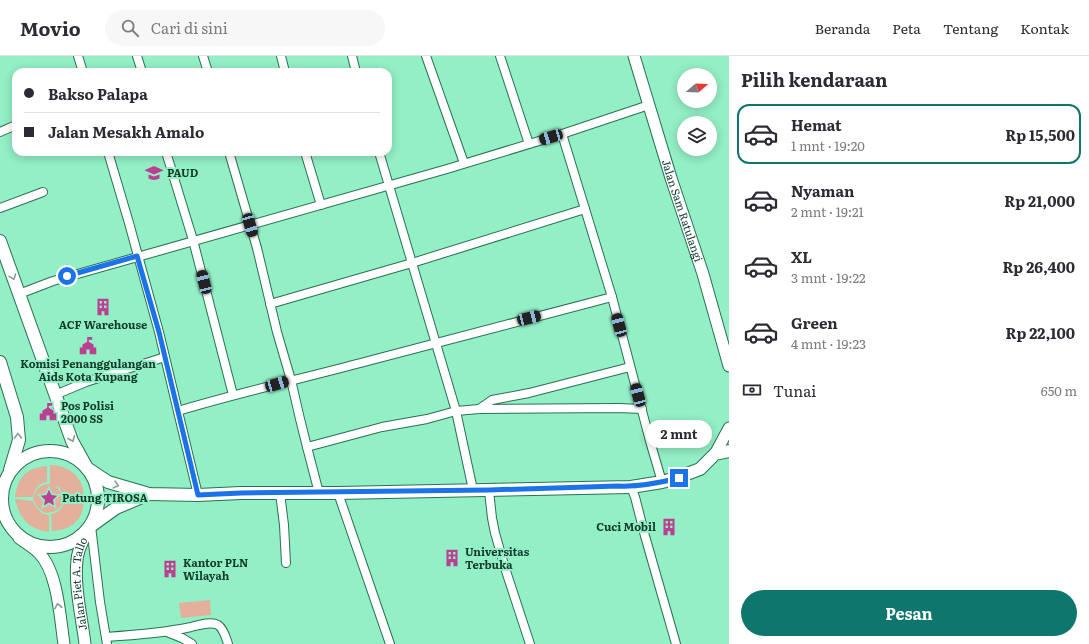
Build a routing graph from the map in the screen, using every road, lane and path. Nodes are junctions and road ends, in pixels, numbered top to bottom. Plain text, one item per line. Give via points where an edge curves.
1 (78, 56) edge
2 (137, 56) edge
3 (203, 56) edge
4 (280, 56) edge
5 (352, 56) edge
6 (426, 56) edge
7 (500, 56) edge
8 (634, 56) edge
9 (82, 68) edge
10 (141, 68) edge
11 (207, 68) edge
12 (283, 68) edge
13 (355, 68) edge
14 (649, 106) junction
15 (12, 127) edge
16 (0, 132) edge
17 (562, 134) junction
18 (529, 144) junction
19 (109, 156) edge
20 (167, 156) edge
21 (230, 156) edge
22 (306, 156) edge
23 (380, 156) edge
24 (464, 163) junction
25 (389, 185) junction
26 (43, 192) dead end
27 (321, 205) junction
28 (0, 208) edge
29 (585, 209) junction
30 (250, 225) junction
31 (193, 240) junction
32 (0, 241) edge
33 (137, 256) junction
34 (412, 263) junction
35 (19, 294) junction
36 (612, 298) junction
37 (270, 304) junction
38 (436, 342) junction
39 (165, 357) junction
40 (0, 362) edge
41 (729, 366) edge
42 (630, 367) junction
43 (291, 380) junction
44 (55, 395) junction
45 (233, 395) junction
46 (479, 409) junction
47 (642, 409) junction
48 (178, 411) junction
49 (456, 411) junction
50 (729, 428) edge
51 (307, 447) junction
52 (729, 451) edge
53 (715, 454) junction
54 (87, 468) junction
55 (4, 477) edge
56 (662, 482) junction
57 (631, 487) junction
58 (473, 490) junction
59 (489, 490) junction
60 (280, 493) junction
61 (319, 493) junction
62 (338, 493) junction
63 (149, 494) junction
64 (198, 495) junction
65 (0, 522) edge
66 (91, 526) junction
67 (19, 538) junction
68 (286, 563) dead end
69 (164, 631) junction
70 (107, 640) edge
71 (64, 644) edge
72 (85, 644) edge
73 (192, 644) edge
74 (228, 644) edge
75 (390, 644) edge
76 (530, 644) edge
77 (676, 644) edge

1 - 9 street
2 - 10 street
3 - 11 street
4 - 12 street
5 - 13 street
6 - 24 street
7 - 18 street
8 - 14 main road, Jalan Sam Ratulangi
14 - 17 street
14 - 41 main road, Jalan Sam Ratulangi via 703,274
15 - 16 street
17 - 18 street
17 - 29 street
18 - 24 street
19 - 33 street
20 - 31 street
21 - 30 street
22 - 27 street
23 - 25 street
24 - 25 street
25 - 27 street
25 - 34 street
26 - 28 street
27 - 30 street
29 - 34 street
29 - 36 street
30 - 31 street
30 - 37 street
31 - 33 street
31 - 45 street
32 -> 35 main road
33 - 35 street via 52,281
33 - 39 street
34 - 37 street
34 - 38 street
35 - 44 main road
36 - 38 street
36 - 42 street
37 - 43 street
38 - 43 street via 368,362
38 - 49 street
39 - 44 street via 86,382
39 - 48 street
55 -> 40 main road via 14,459 18,440 17,417
42 - 46 street via 492,400
42 - 47 street
43 - 45 street
43 - 51 street
44 -> 54 main road via 72,441
45 - 48 street
46 - 47 street
46 - 49 street
47 - 56 street
48 - 64 street
49 - 51 street
49 - 58 street
50 - 53 main road
51 - 61 street
52 - 53 main road
53 - 56 main road via 700,469
54 - 55 main road via 66,454 41,451 23,459
54 -> 63 main road via 108,482
54 - 66 main road via 98,496 98,507
55 - 67 main road via 1,502 7,522
56 - 57 main road
57 - 59 main road
57 - 77 street
58 - 59 main road
58 - 62 main road
59 - 76 street via 495,533
60 - 61 main road
60 - 64 main road
60 - 68 street
61 - 62 main road
62 - 75 street
63 - 64 main road
63 - 66 main road via 116,508
65 - 67 main road
66 - 67 main road via 76,540 58,548 38,547
66 - 70 street
66 - 72 main road, Jalan Piet A. Tallo via 77,560
71 -> 67 main road, Jalan Piet A. Tallo via 51,572 39,553
69 - 70 street
69 - 73 street
69 - 74 street via 214,624 223,630

